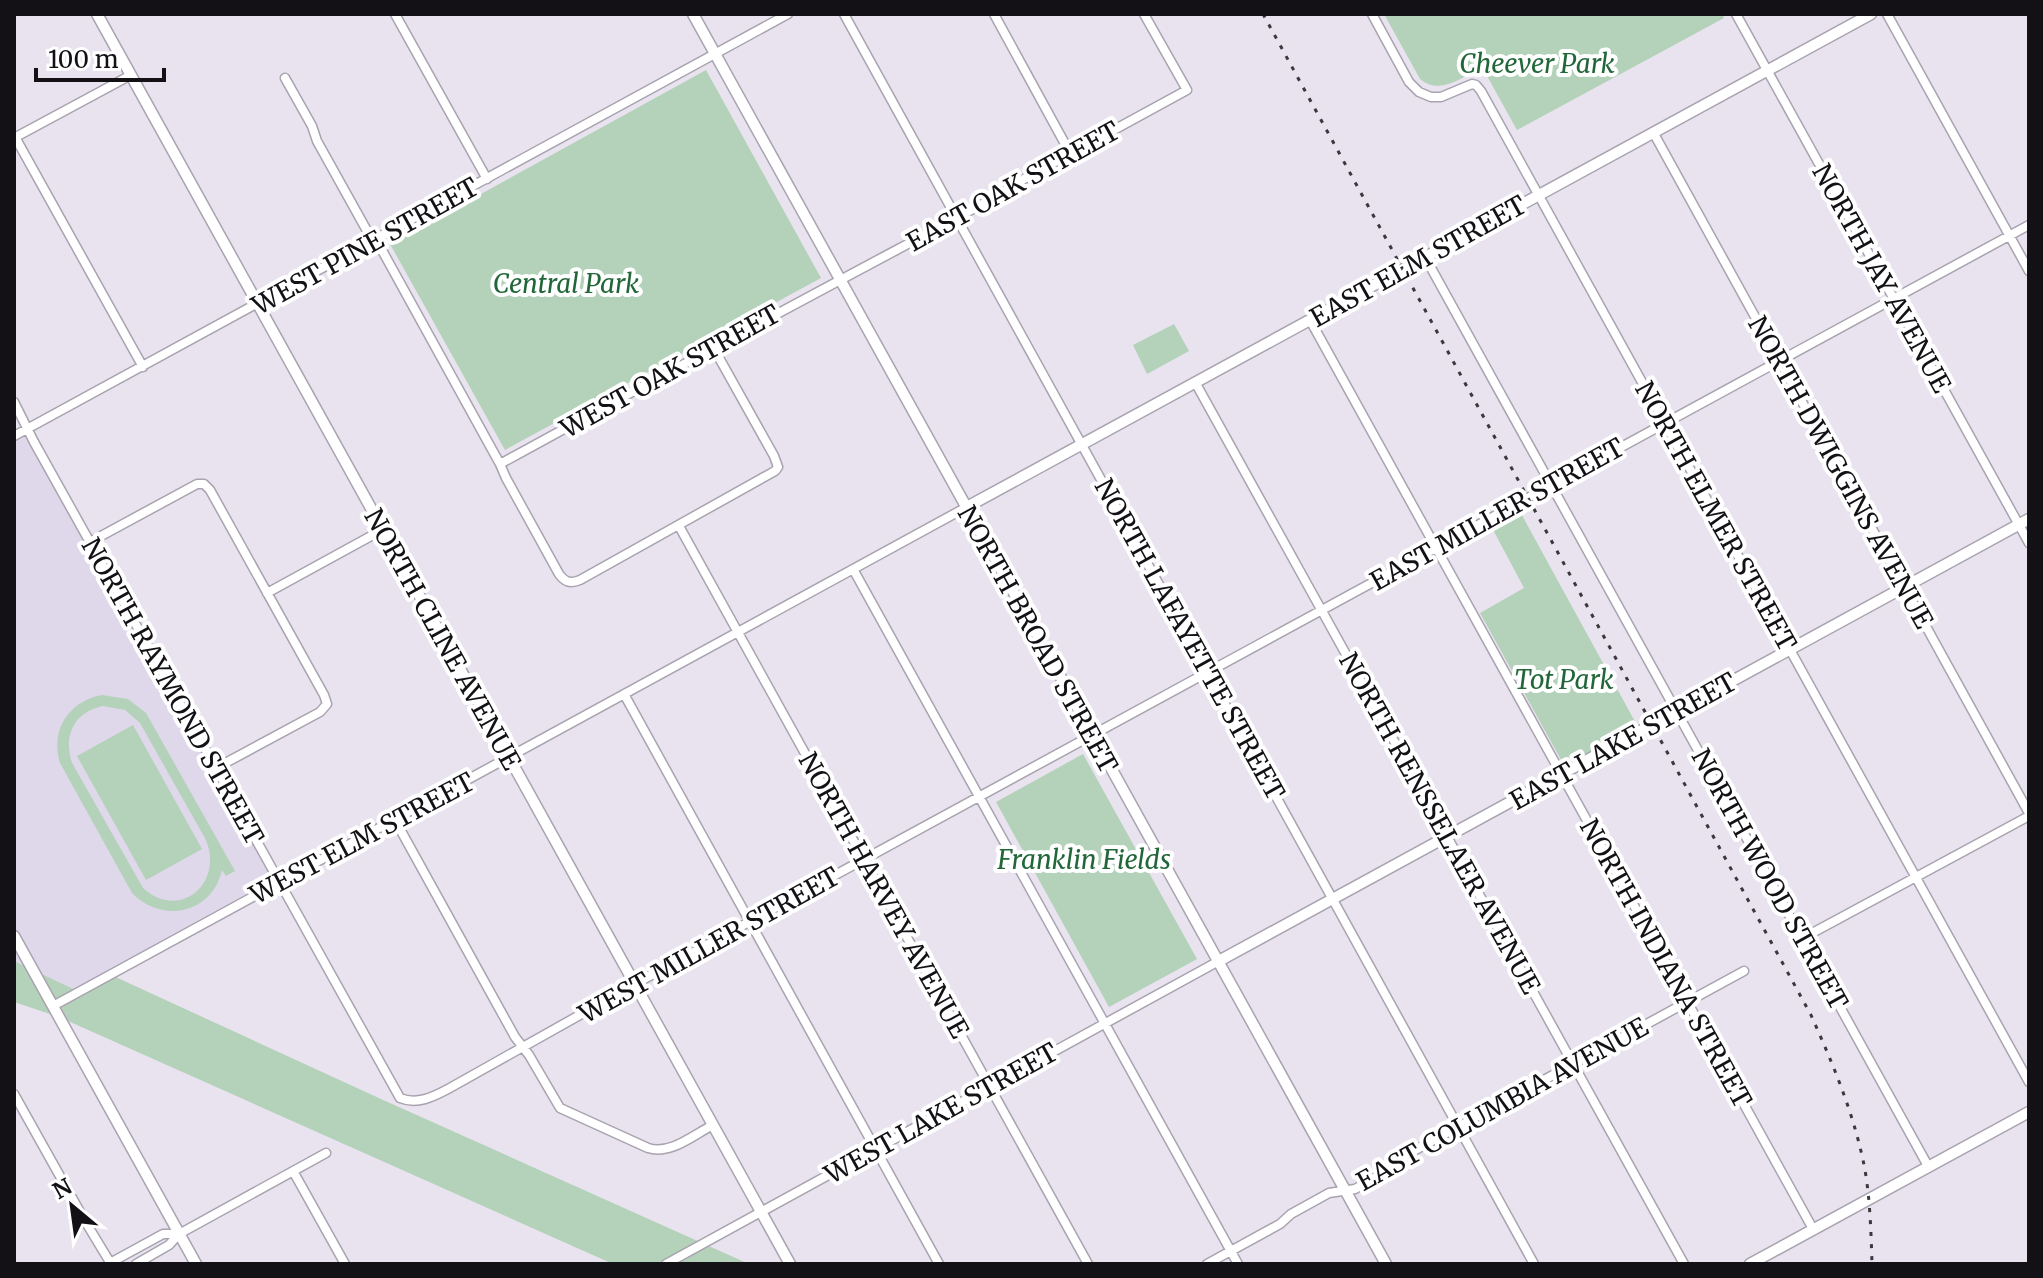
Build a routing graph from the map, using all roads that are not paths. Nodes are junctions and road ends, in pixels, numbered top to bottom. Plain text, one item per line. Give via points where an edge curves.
1 (97, 14) edge
2 (395, 14) edge
3 (693, 14) edge
4 (788, 14) edge
5 (844, 14) edge
6 (994, 14) edge
7 (1144, 14) edge
8 (1372, 14) edge
9 (1736, 14) edge
10 (1871, 14) edge
11 (1887, 14) edge
12 (715, 54) junction
13 (1767, 70) junction
14 (131, 75) junction
15 (285, 78) dead end
16 (1653, 132) junction
17 (15, 137) edge
18 (1070, 153) junction
19 (487, 179) junction
20 (1538, 195) junction
21 (956, 218) junction
22 (2029, 225) edge
23 (2009, 235) junction
24 (375, 240) junction
25 (1425, 257) junction
26 (2029, 271) edge
27 (840, 280) junction
28 (1893, 298) junction
29 (257, 304) junction
30 (1310, 320) junction
31 (713, 347) junction
32 (1779, 360) junction
33 (143, 367) junction
34 (1195, 382) junction
35 (14, 402) edge
36 (1664, 423) junction
37 (28, 429) junction
38 (14, 436) edge
39 (1082, 444) junction
40 (500, 464) junction
41 (1551, 484) junction
42 (965, 508) junction
43 (2024, 522) edge
44 (679, 526) junction
45 (382, 530) junction
46 (90, 542) junction
47 (2029, 543) edge
48 (1436, 547) junction
49 (853, 569) junction
50 (1904, 587) junction
51 (267, 593) junction
52 (1322, 609) junction
53 (738, 632) junction
54 (1790, 650) junction
55 (1208, 671) junction
56 (624, 694) junction
57 (1677, 711) junction
58 (1092, 735) junction
59 (509, 758) junction
60 (216, 768) junction
61 (1562, 775) junction
62 (979, 797) junction
63 (2029, 814) edge
64 (395, 820) junction
65 (1448, 837) junction
66 (864, 859) junction
67 (1915, 878) junction
68 (280, 882) junction
69 (1334, 900) junction
70 (749, 922) junction
71 (14, 936) edge
72 (1803, 938) junction
73 (1217, 962) junction
74 (1744, 971) dead end
75 (635, 984) junction
76 (1687, 1002) junction
77 (53, 1006) junction
78 (1106, 1024) junction
79 (523, 1047) junction
80 (1573, 1063) junction
81 (2029, 1082) edge
82 (990, 1086) junction
83 (14, 1094) edge
84 (408, 1101) joint
85 (2029, 1112) edge
86 (713, 1125) junction
87 (1459, 1126) junction
88 (875, 1149) junction
89 (326, 1153) dead end
90 (1928, 1166) junction
91 (293, 1171) junction
92 (1345, 1190) junction
93 (761, 1211) junction
94 (1813, 1229) junction
95 (179, 1234) junction
96 (1231, 1251) junction
97 (111, 1263) edge
98 (136, 1264) edge
99 (196, 1264) edge
100 (345, 1264) edge
101 (666, 1264) edge
102 (790, 1264) edge
103 (939, 1264) edge
104 (1088, 1264) edge
105 (1207, 1264) edge
106 (1238, 1264) edge
107 (1386, 1264) edge
108 (1534, 1264) edge
109 (1684, 1264) edge
110 (1750, 1264) edge

1 - 14 street, NORTH CLINE AVENUE
2 - 19 street
3 - 12 street, NORTH BROAD STREET
4 - 12 street, WEST PINE STREET
5 - 21 street, NORTH LAFAYETTE STREET
6 - 18 street
7 - 18 street, EAST OAK STREET via 1187,90
8 - 20 street, NORTH ELMER STREET via 1419,92 1436,98 1472,84 1479,88
9 - 13 street, NORTH JAY AVENUE
10 - 13 street, EAST ELM STREET
11 - 23 street
12 - 19 street, WEST PINE STREET
12 - 27 street, NORTH BROAD STREET
13 - 16 street, EAST ELM STREET
13 - 28 street, NORTH JAY AVENUE
14 - 17 street
14 - 29 street, NORTH CLINE AVENUE
15 - 24 street
16 - 20 street, EAST ELM STREET
16 - 32 street, NORTH DWIGGINS AVENUE
17 - 33 street
18 - 21 street, EAST OAK STREET
19 - 24 street, WEST PINE STREET
20 - 25 street, EAST ELM STREET
20 - 36 street, NORTH ELMER STREET
21 - 27 street, EAST OAK STREET
21 - 39 street, NORTH LAFAYETTE STREET
22 - 23 street, EAST MILLER STREET
23 - 26 street
23 - 28 street, EAST MILLER STREET
24 - 29 street, WEST PINE STREET
24 - 40 street
25 - 30 street, EAST ELM STREET
25 - 41 street, NORTH WOOD STREET
27 - 31 street, WEST OAK STREET
27 - 42 street, NORTH BROAD STREET
28 - 32 street, EAST MILLER STREET
28 - 43 street, NORTH JAY AVENUE
29 - 33 street, WEST PINE STREET
29 - 45 street, NORTH CLINE AVENUE
30 - 34 street, EAST ELM STREET
30 - 48 street, NORTH INDIANA STREET
31 - 40 street, WEST OAK STREET
31 - 44 street via 778,467
32 - 36 street, EAST MILLER STREET
32 - 50 street, NORTH DWIGGINS AVENUE
33 - 37 street, WEST PINE STREET
34 - 39 street, EAST ELM STREET
34 - 52 street, NORTH RENSSELAER AVENUE
35 - 37 street, NORTH RAYMOND STREET
36 - 41 street, EAST MILLER STREET
36 - 54 street, NORTH ELMER STREET
37 - 38 street, WEST PINE STREET
37 - 46 street, NORTH RAYMOND STREET
39 - 42 street, EAST ELM STREET
39 - 55 street, NORTH LAFAYETTE STREET
40 - 44 street via 566,582
41 - 48 street, EAST MILLER STREET
41 - 57 street, NORTH WOOD STREET
42 - 49 street, WEST ELM STREET
42 - 58 street, NORTH BROAD STREET
43 - 47 street, NORTH JAY AVENUE
43 - 50 street, EAST LAKE STREET
44 - 53 street, NORTH HARVEY AVENUE
45 - 51 street
45 - 59 street, NORTH CLINE AVENUE
46 - 51 street via 204,484
46 - 60 street, NORTH RAYMOND STREET
48 - 52 street, EAST MILLER STREET
48 - 61 street, NORTH INDIANA STREET
49 - 53 street, WEST ELM STREET
49 - 62 street
50 - 54 street, EAST LAKE STREET
50 - 63 street, NORTH DWIGGINS AVENUE
51 - 60 street via 327,704
52 - 55 street, EAST MILLER STREET
52 - 65 street, NORTH RENSSELAER AVENUE
53 - 56 street, WEST ELM STREET
53 - 66 street, NORTH HARVEY AVENUE
54 - 57 street, EAST LAKE STREET
54 - 67 street, NORTH ELMER STREET
55 - 58 street, EAST MILLER STREET
55 - 69 street, NORTH LAFAYETTE STREET
56 - 59 street, WEST ELM STREET
56 - 70 street
57 - 61 street, EAST LAKE STREET
57 - 72 street, NORTH WOOD STREET
58 - 62 street, WEST MILLER STREET
58 - 73 street, NORTH BROAD STREET
59 - 64 street, WEST ELM STREET
59 - 75 street, NORTH CLINE AVENUE
60 - 68 street, NORTH RAYMOND STREET
61 - 65 street, EAST LAKE STREET
61 - 76 street, NORTH INDIANA STREET
62 - 66 street, WEST MILLER STREET
62 - 78 street
63 - 67 street
64 - 68 street, WEST ELM STREET
64 - 79 street
65 - 69 street, EAST LAKE STREET
65 - 80 street, NORTH RENSSELAER AVENUE
66 - 70 street, WEST MILLER STREET
66 - 82 street, NORTH HARVEY AVENUE
67 - 72 street
67 - 81 street, NORTH ELMER STREET
68 - 77 street, WEST ELM STREET
68 - 84 street, NORTH RAYMOND STREET via 400,1098
69 - 73 street, EAST LAKE STREET
69 - 87 street, NORTH LAFAYETTE STREET
70 - 75 street, WEST MILLER STREET
70 - 88 street
71 - 77 street
72 - 90 street, NORTH WOOD STREET
73 - 78 street, WEST LAKE STREET
73 - 92 street, NORTH BROAD STREET
74 - 76 street, EAST COLUMBIA AVENUE
75 - 79 street, WEST MILLER STREET
75 - 86 street, NORTH CLINE AVENUE
76 - 80 street, EAST COLUMBIA AVENUE
76 - 94 street, NORTH INDIANA STREET
77 - 95 street
78 - 82 street, WEST LAKE STREET
78 - 96 street
79 - 84 street, WEST MILLER STREET via 432,1097
79 - 86 street via 560,1108 648,1148 667,1149
80 - 87 street, EAST COLUMBIA AVENUE
80 - 109 street, NORTH RENSSELAER AVENUE
82 - 88 street, WEST LAKE STREET
82 - 104 street, NORTH HARVEY AVENUE
83 - 97 street
85 - 90 street
86 - 93 street, NORTH CLINE AVENUE
87 - 92 street, EAST COLUMBIA AVENUE via 1355,1189
87 - 108 street, NORTH LAFAYETTE STREET
88 - 93 street, WEST LAKE STREET
88 - 103 street
89 - 91 street
90 - 94 street
91 - 95 street
91 - 100 street
92 - 96 street, EAST COLUMBIA AVENUE via 1329,1193
92 - 107 street, NORTH BROAD STREET
93 - 101 street, WEST LAKE STREET
93 - 102 street, NORTH CLINE AVENUE
94 - 110 street
95 - 97 street via 163,1234
95 - 98 street
95 - 99 street
96 - 105 street, EAST COLUMBIA AVENUE
96 - 106 street

